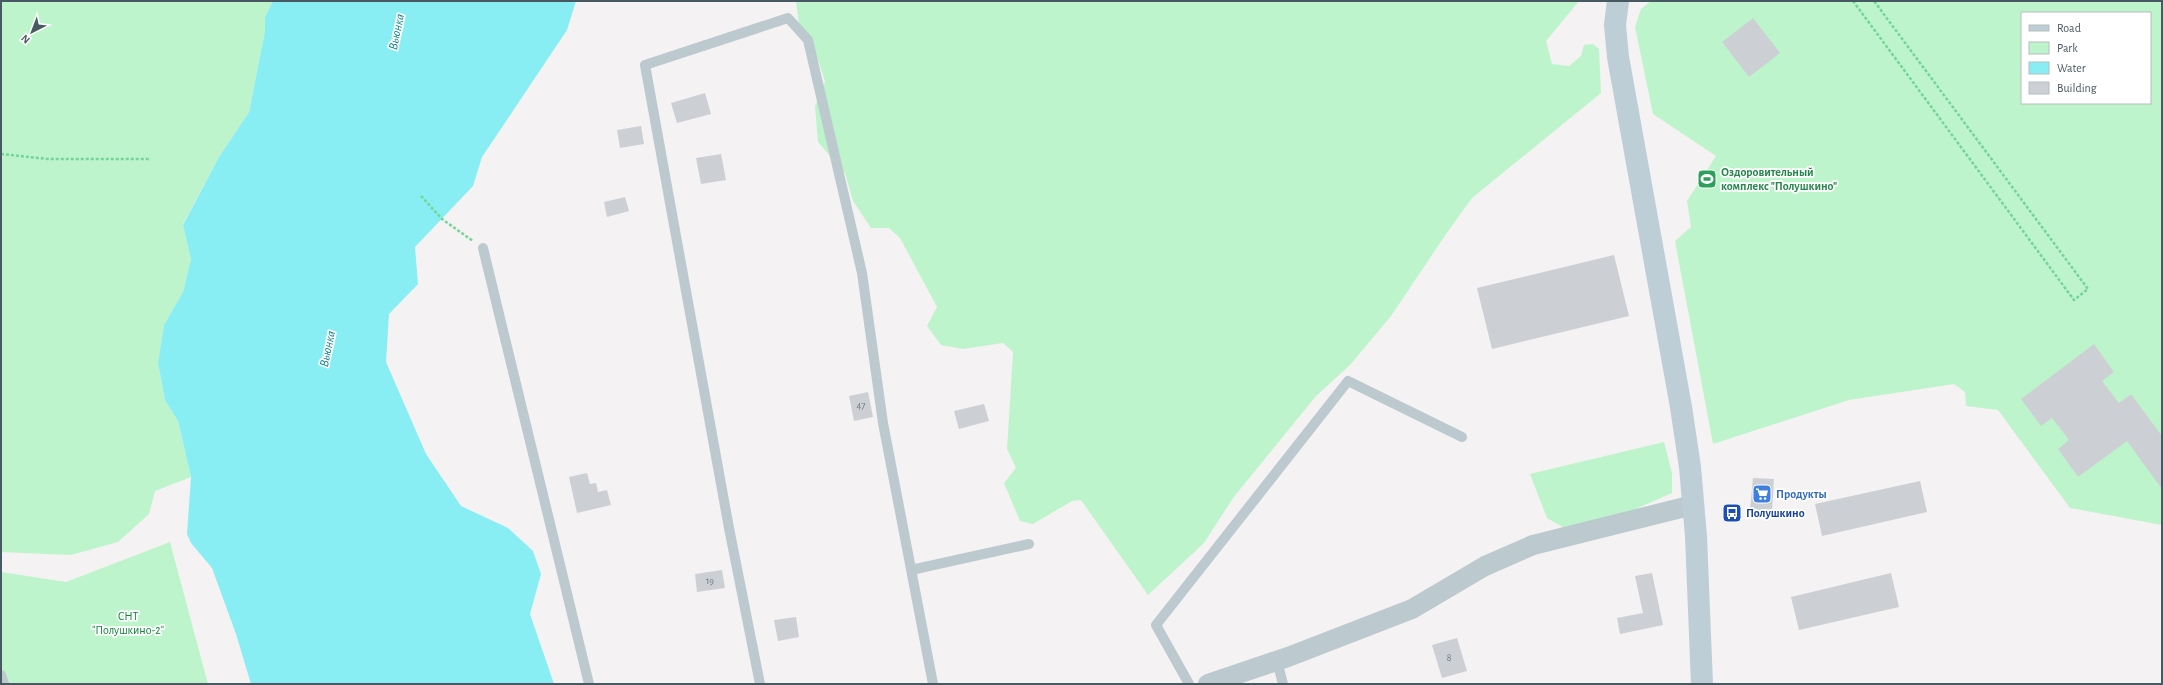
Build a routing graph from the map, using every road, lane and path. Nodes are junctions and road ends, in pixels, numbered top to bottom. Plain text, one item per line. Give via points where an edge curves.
1 (1618, 1) edge
2 (1853, 1) edge
3 (1874, 1) edge
4 (1, 154) edge
5 (151, 159) dead end
6 (421, 196) dead end
7 (483, 248) joint
8 (1462, 437) dead end
9 (1693, 505) junction
10 (1029, 544) dead end
11 (911, 570) junction
12 (1277, 661) junction
13 (1, 675) edge
14 (4, 684) edge
15 (589, 684) edge
16 (760, 684) edge
17 (933, 684) edge
18 (1189, 684) edge
19 (1208, 684) edge
20 (1282, 684) edge
21 (1702, 684) edge

1 - 9 main road via 1614,25 1618,57 1681,407
2 - 3 path via 2074,300 2088,289
4 - 5 path via 48,159
6 - 7 path via 442,219
7 - 15 lane
8 - 18 lane via 1348,381 1156,625
9 - 12 street via 1534,545 1485,566 1412,609
9 - 21 main road
10 - 11 lane
11 - 16 lane via 883,424 862,273 808,40 788,18 645,65
11 - 17 lane
12 - 19 street
12 - 20 lane
13 - 14 lane

